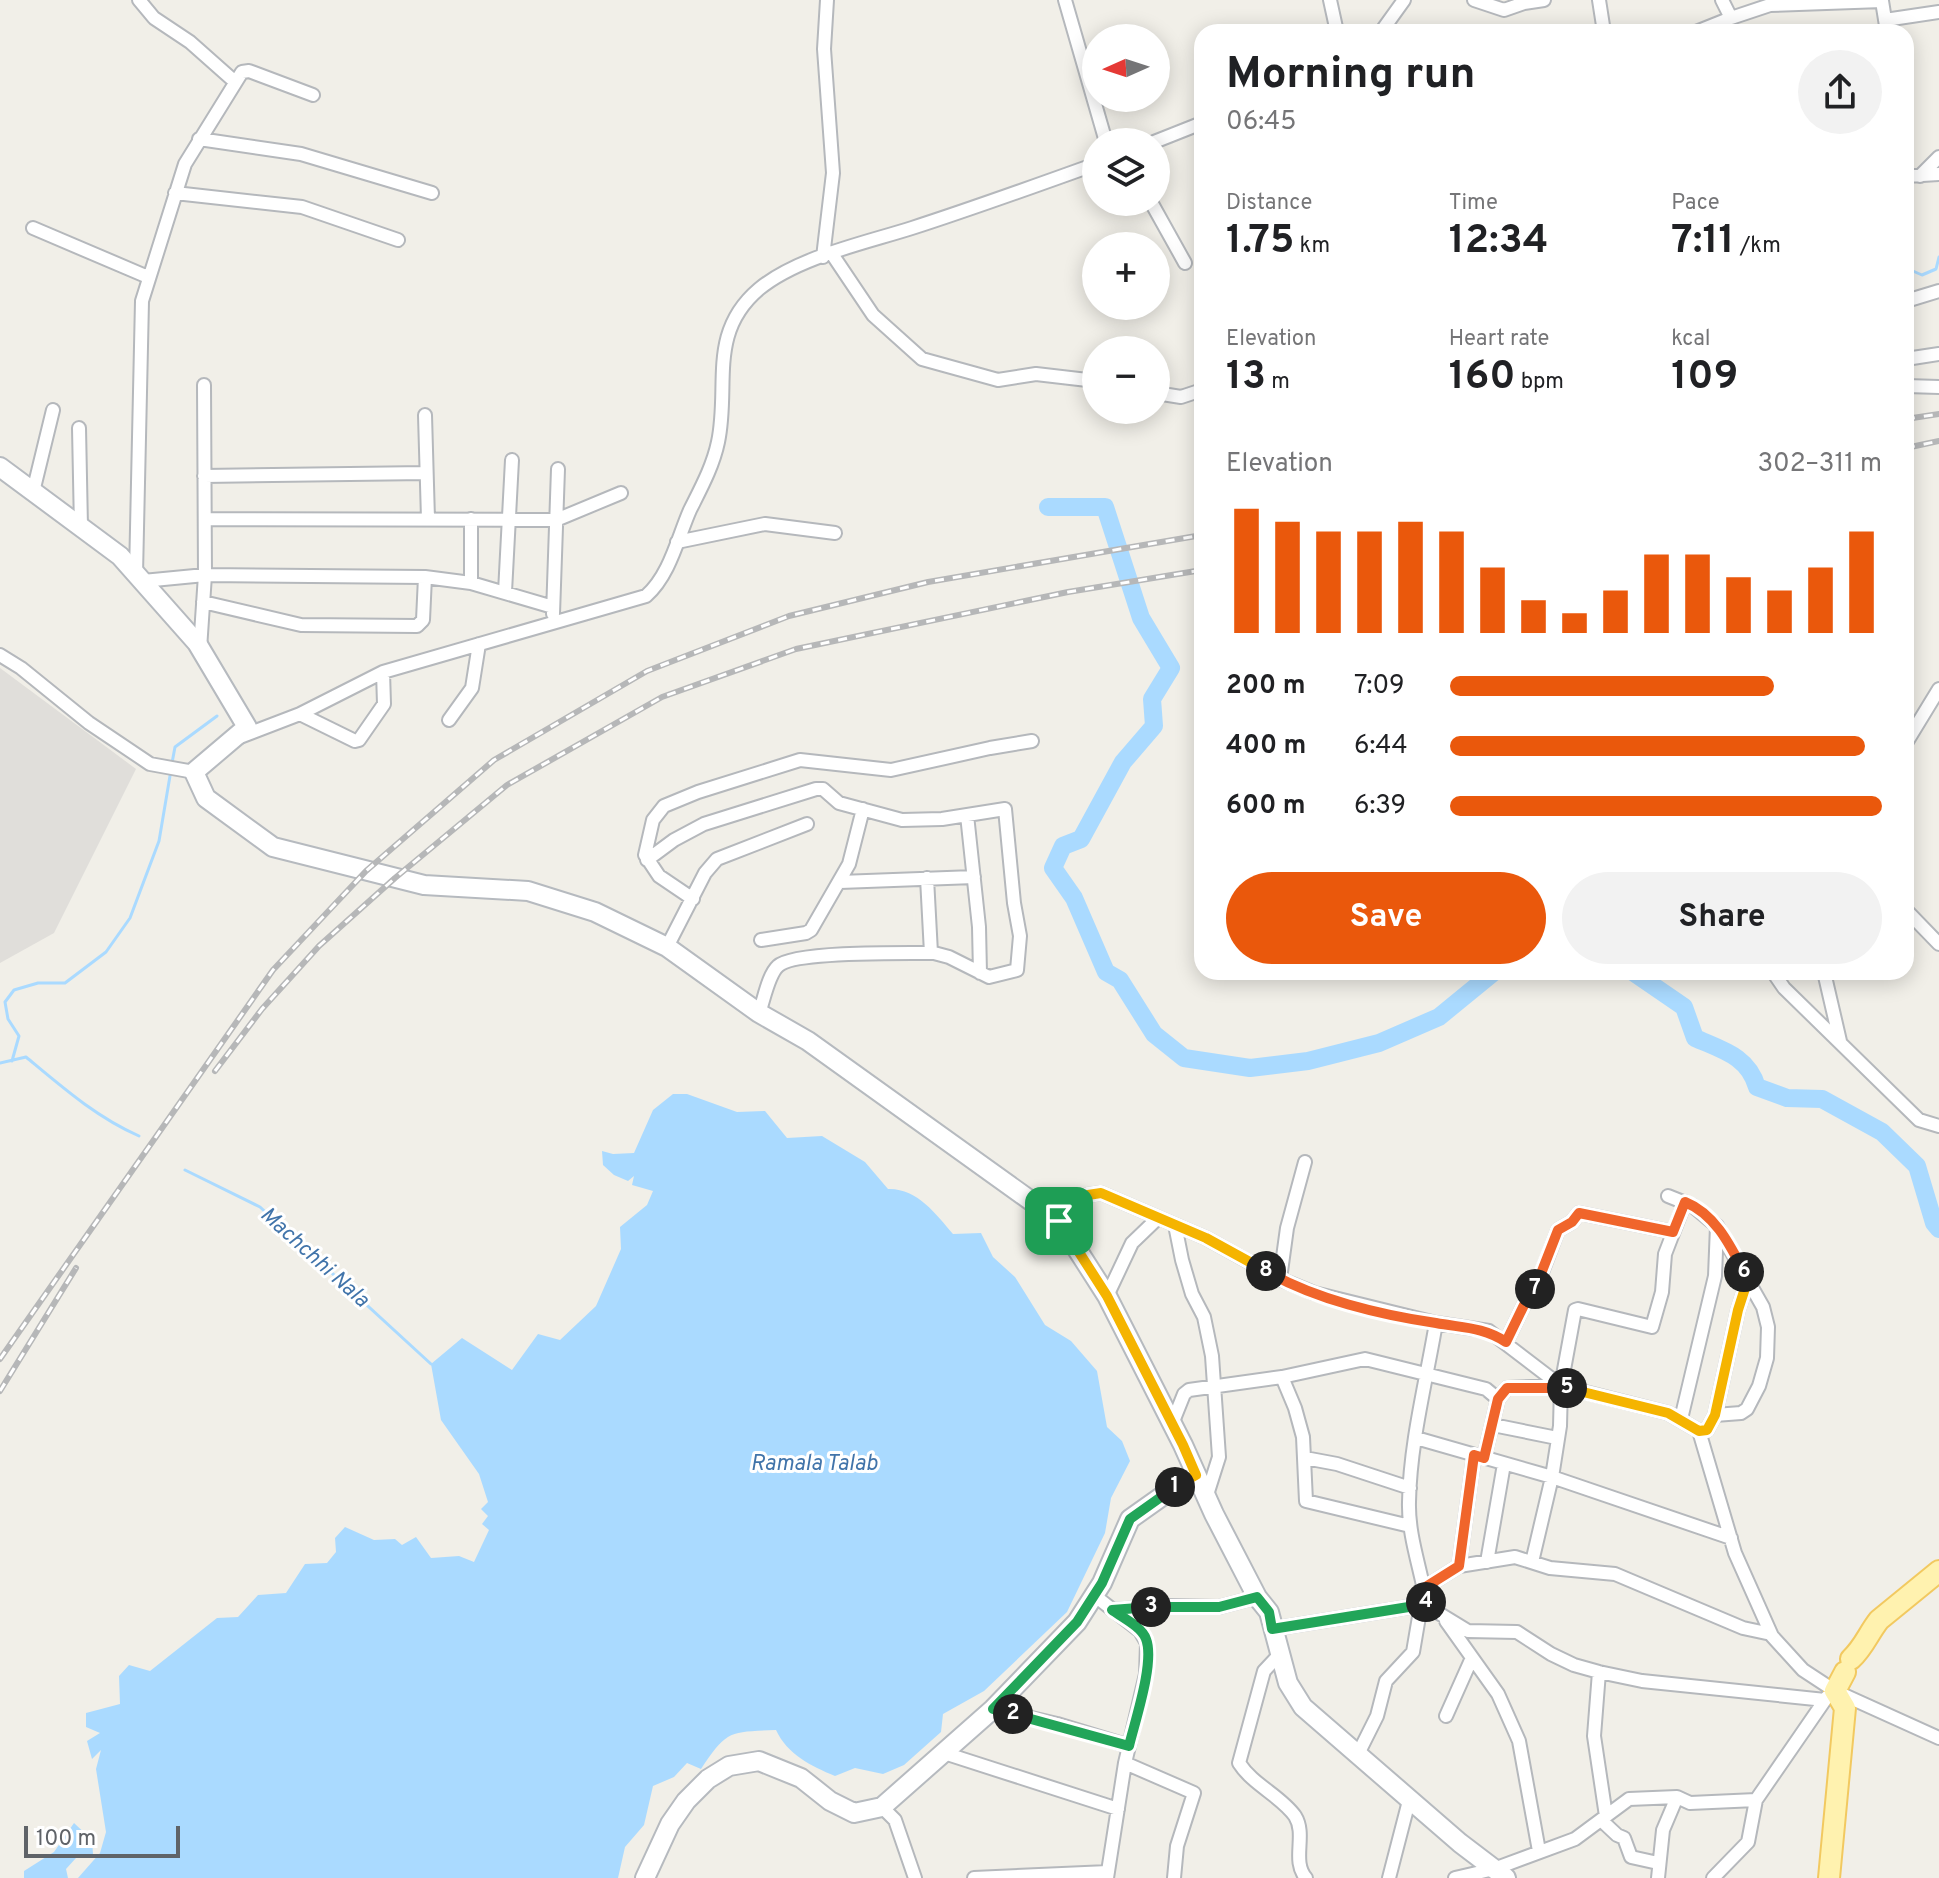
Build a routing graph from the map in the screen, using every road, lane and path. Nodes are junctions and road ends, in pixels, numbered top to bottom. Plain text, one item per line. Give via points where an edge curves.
1 (139, 0) edge
2 (827, 0) edge
3 (1065, 0) edge
4 (1330, 0) edge
5 (1404, 0) edge
6 (1474, 0) edge
7 (1544, 0) edge
8 (1599, 0) edge
9 (1722, 0) edge
10 (1882, 0) edge
11 (1804, 2) edge
12 (1939, 12) edge
13 (1731, 18) junction
14 (1335, 24) edge
15 (1387, 24) edge
16 (1603, 24) edge
17 (1716, 24) edge
18 (1886, 24) edge
19 (1894, 24) edge
20 (234, 81) junction
21 (313, 95) dead end
22 (1194, 126) edge
23 (1102, 128) edge
24 (1170, 136) edge
25 (199, 139) junction
26 (1939, 157) edge
27 (1082, 169) edge
28 (1939, 174) edge
29 (1914, 175) edge
30 (1914, 176) edge
31 (175, 193) junction
32 (432, 193) dead end
33 (1159, 216) edge
34 (33, 228) dead end
35 (398, 240) dead end
36 (828, 256) junction
37 (1185, 263) dead end
38 (148, 277) junction
39 (1939, 291) edge
40 (1914, 299) edge
41 (1939, 354) edge
42 (1914, 358) edge
43 (1082, 379) edge
44 (204, 385) dead end
45 (1914, 386) edge
46 (1939, 387) edge
47 (1194, 393) edge
48 (1170, 395) edge
49 (53, 410) dead end
50 (425, 415) dead end
51 (79, 428) dead end
52 (512, 460) dead end
53 (0, 467) edge
54 (558, 469) dead end
55 (426, 473) junction
56 (204, 476) junction
57 (33, 492) junction
58 (621, 493) dead end
59 (509, 518) junction
60 (205, 519) junction
61 (428, 519) junction
62 (471, 519) junction
63 (556, 520) junction
64 (81, 527) junction
65 (835, 533) dead end
66 (677, 542) junction
67 (205, 575) junction
68 (425, 577) junction
69 (140, 578) junction
70 (471, 583) junction
71 (505, 592) junction
72 (203, 602) junction
73 (553, 607) junction
74 (553, 624) junction
75 (479, 644) junction
76 (200, 649) junction
77 (0, 655) edge
78 (383, 672) junction
79 (1939, 689) edge
80 (300, 714) junction
81 (449, 720) dead end
82 (1914, 730) edge
83 (233, 739) junction
84 (1032, 741) dead end
85 (194, 772) junction
86 (863, 809) junction
87 (967, 815) junction
88 (807, 824) dead end
89 (647, 860) junction
90 (974, 877) junction
91 (927, 878) junction
92 (840, 882) junction
93 (693, 899) junction
94 (1914, 919) edge
95 (761, 940) dead end
96 (1939, 944) edge
97 (667, 947) junction
98 (931, 953) junction
99 (980, 973) junction
100 (1778, 980) edge
101 (1826, 980) edge
102 (759, 1013) junction
103 (1840, 1041) junction
104 (1939, 1126) edge
105 (1305, 1162) dead end
106 (1668, 1196) dead end
107 (1685, 1202) junction
108 (1158, 1218) junction
109 (1059, 1221) junction
110 (1175, 1225) junction
111 (1717, 1226) junction
112 (1673, 1232) junction
113 (1280, 1279) junction
114 (1748, 1279) junction
115 (1107, 1296) junction
116 (1436, 1323) junction
117 (1506, 1342) junction
118 (1427, 1375) junction
119 (1282, 1377) junction
120 (1214, 1385) junction
121 (1561, 1386) junction
122 (1498, 1399) junction
123 (1715, 1415) junction
124 (1681, 1419) junction
125 (1172, 1424) junction
126 (1493, 1425) junction
127 (1699, 1431) junction
128 (1416, 1438) junction
129 (1557, 1438) junction
130 (1479, 1457) junction
131 (1305, 1458) junction
132 (1504, 1464) junction
133 (1196, 1475) junction
134 (1552, 1477) junction
135 (1410, 1488) junction
136 (1206, 1498) junction
137 (1410, 1526) junction
138 (1731, 1538) junction
139 (1487, 1562) junction
140 (1532, 1562) junction
141 (1459, 1566) junction
142 (1935, 1574) edge
143 (1424, 1588) junction
144 (1095, 1596) junction
145 (1257, 1597) junction
146 (1424, 1608) junction
147 (1112, 1610) junction
148 (1272, 1629) junction
149 (1871, 1629) junction
150 (1771, 1634) junction
151 (1279, 1655) junction
152 (1471, 1660) junction
153 (1599, 1672) junction
154 (1830, 1693) junction
155 (993, 1709) junction
156 (1446, 1716) dead end
157 (1939, 1738) edge
158 (1129, 1746) junction
159 (944, 1753) junction
160 (1358, 1754) junction
161 (1125, 1763) junction
162 (1410, 1797) junction
163 (1677, 1797) junction
164 (1756, 1800) junction
165 (882, 1807) junction
166 (1118, 1809) junction
167 (1604, 1818) junction
168 (1539, 1851) junction
169 (1658, 1863) junction
170 (1490, 1874) edge
171 (1108, 1875) edge
172 (645, 1878) edge
173 (915, 1878) edge
174 (974, 1878) edge
175 (1174, 1878) edge
176 (1306, 1878) edge
177 (1389, 1878) edge
178 (1455, 1878) edge
179 (1658, 1878) edge
180 (1713, 1878) edge
181 (1829, 1878) edge

1 - 20 street
2 - 36 street via 824,49 833,173
3 - 23 street
4 - 14 street
5 - 15 street
6 - 7 street via 1504,10
8 - 16 street
9 - 13 street
10 - 11 street
10 - 18 street
11 - 13 street via 1770,5
12 - 19 street
13 - 17 street
20 - 21 street via 249,71
20 - 25 street
22 - 24 street
25 - 31 street
25 - 32 street via 301,154
26 - 29 street
27 - 36 street
28 - 30 street
31 - 35 street via 302,207
31 - 38 street
33 - 37 street
34 - 38 street
36 - 43 street via 870,311 922,359 998,380 1036,374
36 - 66 street via 759,289 736,317 724,347 716,448
38 - 69 street via 141,312
39 - 40 street
41 - 42 street
44 - 56 street
45 - 46 street
47 - 48 street
49 - 57 street
50 - 55 street
51 - 64 street
52 - 59 street
53 - 57 street
54 - 63 street
55 - 56 street
55 - 61 street
56 - 60 street
57 - 64 street
58 - 63 street
59 - 62 street
59 - 63 street
59 - 71 street
60 - 61 street
60 - 67 street
61 - 62 street
62 - 70 street
63 - 73 street
64 - 69 street
65 - 66 street via 765,524
66 - 74 street via 646,596
67 - 68 street
67 - 69 street
67 - 72 street
68 - 70 street
68 - 72 street via 423,620 417,626 301,625
69 - 76 street
70 - 71 street
71 - 73 street
72 - 76 street
73 - 74 street
74 - 75 street
75 - 78 street
75 - 81 street via 472,688
76 - 83 street via 247,727
77 - 85 street via 150,764
78 - 80 street
78 - 80 street via 384,704 359,740
79 - 82 street
80 - 83 street
83 - 85 street
84 - 89 street via 891,770 804,759 734,780 664,806 653,820
85 - 97 street via 206,798 273,847 424,885 528,891 595,912
86 - 87 street via 905,820
86 - 89 street via 816,789 704,824
86 - 92 street
87 - 90 street
87 - 99 street via 1006,810 1020,936 1017,970 989,977
88 - 93 street via 717,859
89 - 93 street via 663,880
90 - 91 street
90 - 99 street
91 - 92 street
91 - 98 street
92 - 95 street via 809,932
93 - 97 street
94 - 96 street
97 - 102 street
98 - 99 street
98 - 102 street via 784,962 774,970
100 - 103 street
101 - 103 street
102 - 109 street via 808,1041
103 - 104 street via 1919,1120
105 - 113 street
106 - 107 street
107 - 111 street
107 - 112 street
108 - 109 street via 1094,1193
108 - 110 street
108 - 115 street via 1132,1243
109 - 115 street
110 - 113 street
110 - 120 street via 1183,1266 1204,1317
111 - 114 street
111 - 124 street via 1715,1276
112 - 117 street via 1579,1213 1558,1230 1536,1288
112 - 121 street via 1663,1259 1653,1326 1576,1309
113 - 116 street via 1347,1303
114 - 123 street
114 - 123 street via 1768,1327 1764,1372 1747,1409
115 - 125 street
116 - 117 street via 1489,1331
116 - 118 street
117 - 121 street
118 - 119 street via 1365,1359
118 - 122 street via 1486,1389
118 - 128 street
119 - 120 street
119 - 131 street via 1300,1424
120 - 125 street via 1186,1392
120 - 136 street via 1219,1461
121 - 122 street via 1507,1388
121 - 124 street
121 - 129 street
122 - 126 street
123 - 127 street via 1707,1430
124 - 127 street
125 - 133 street
126 - 129 street
126 - 130 street
127 - 138 street
128 - 130 street
128 - 135 street
129 - 134 street
130 - 132 street
130 - 141 street
131 - 135 street
131 - 137 street via 1306,1501
132 - 134 street
132 - 139 street
133 - 136 street
133 - 144 street via 1130,1519
134 - 138 street
134 - 140 street
135 - 137 street
136 - 145 street
137 - 143 street
138 - 150 street
139 - 140 street via 1512,1557
139 - 141 street
140 - 150 street via 1615,1574 1743,1628
141 - 143 street
142 - 149 main road
143 - 146 street
144 - 147 street
144 - 155 street via 1077,1622
145 - 147 street via 1219,1607
145 - 148 street via 1269,1612
146 - 148 street
146 - 152 street via 1447,1622
146 - 153 street via 1468,1631 1517,1632 1574,1665
146 - 160 street via 1414,1651 1386,1681 1377,1716
147 - 158 street via 1147,1643 1146,1674
148 - 151 street
149 - 154 main road
149 - 154 street via 1855,1639
150 - 154 street
151 - 160 street via 1303,1707
151 - 176 street via 1264,1671 1239,1763 1294,1816
152 - 156 street
152 - 168 street via 1498,1694 1519,1741
153 - 154 street via 1642,1681
153 - 167 street via 1594,1736
154 - 157 street
154 - 164 street
154 - 181 main road via 1845,1708
155 - 158 street
155 - 159 street
158 - 161 street
159 - 165 street
159 - 166 street
160 - 162 street
161 - 166 street
161 - 175 street via 1194,1793 1177,1846
162 - 170 street
162 - 177 street
163 - 164 street via 1690,1803
163 - 167 street via 1629,1799
163 - 169 street via 1663,1830
164 - 180 street via 1748,1842
165 - 172 street via 854,1813 801,1778 759,1761 729,1766 686,1801
165 - 173 street via 895,1820
166 - 171 street
167 - 168 street via 1575,1839
167 - 169 street via 1624,1838 1631,1857
168 - 170 street
169 - 179 street
170 - 178 street
171 - 174 street

